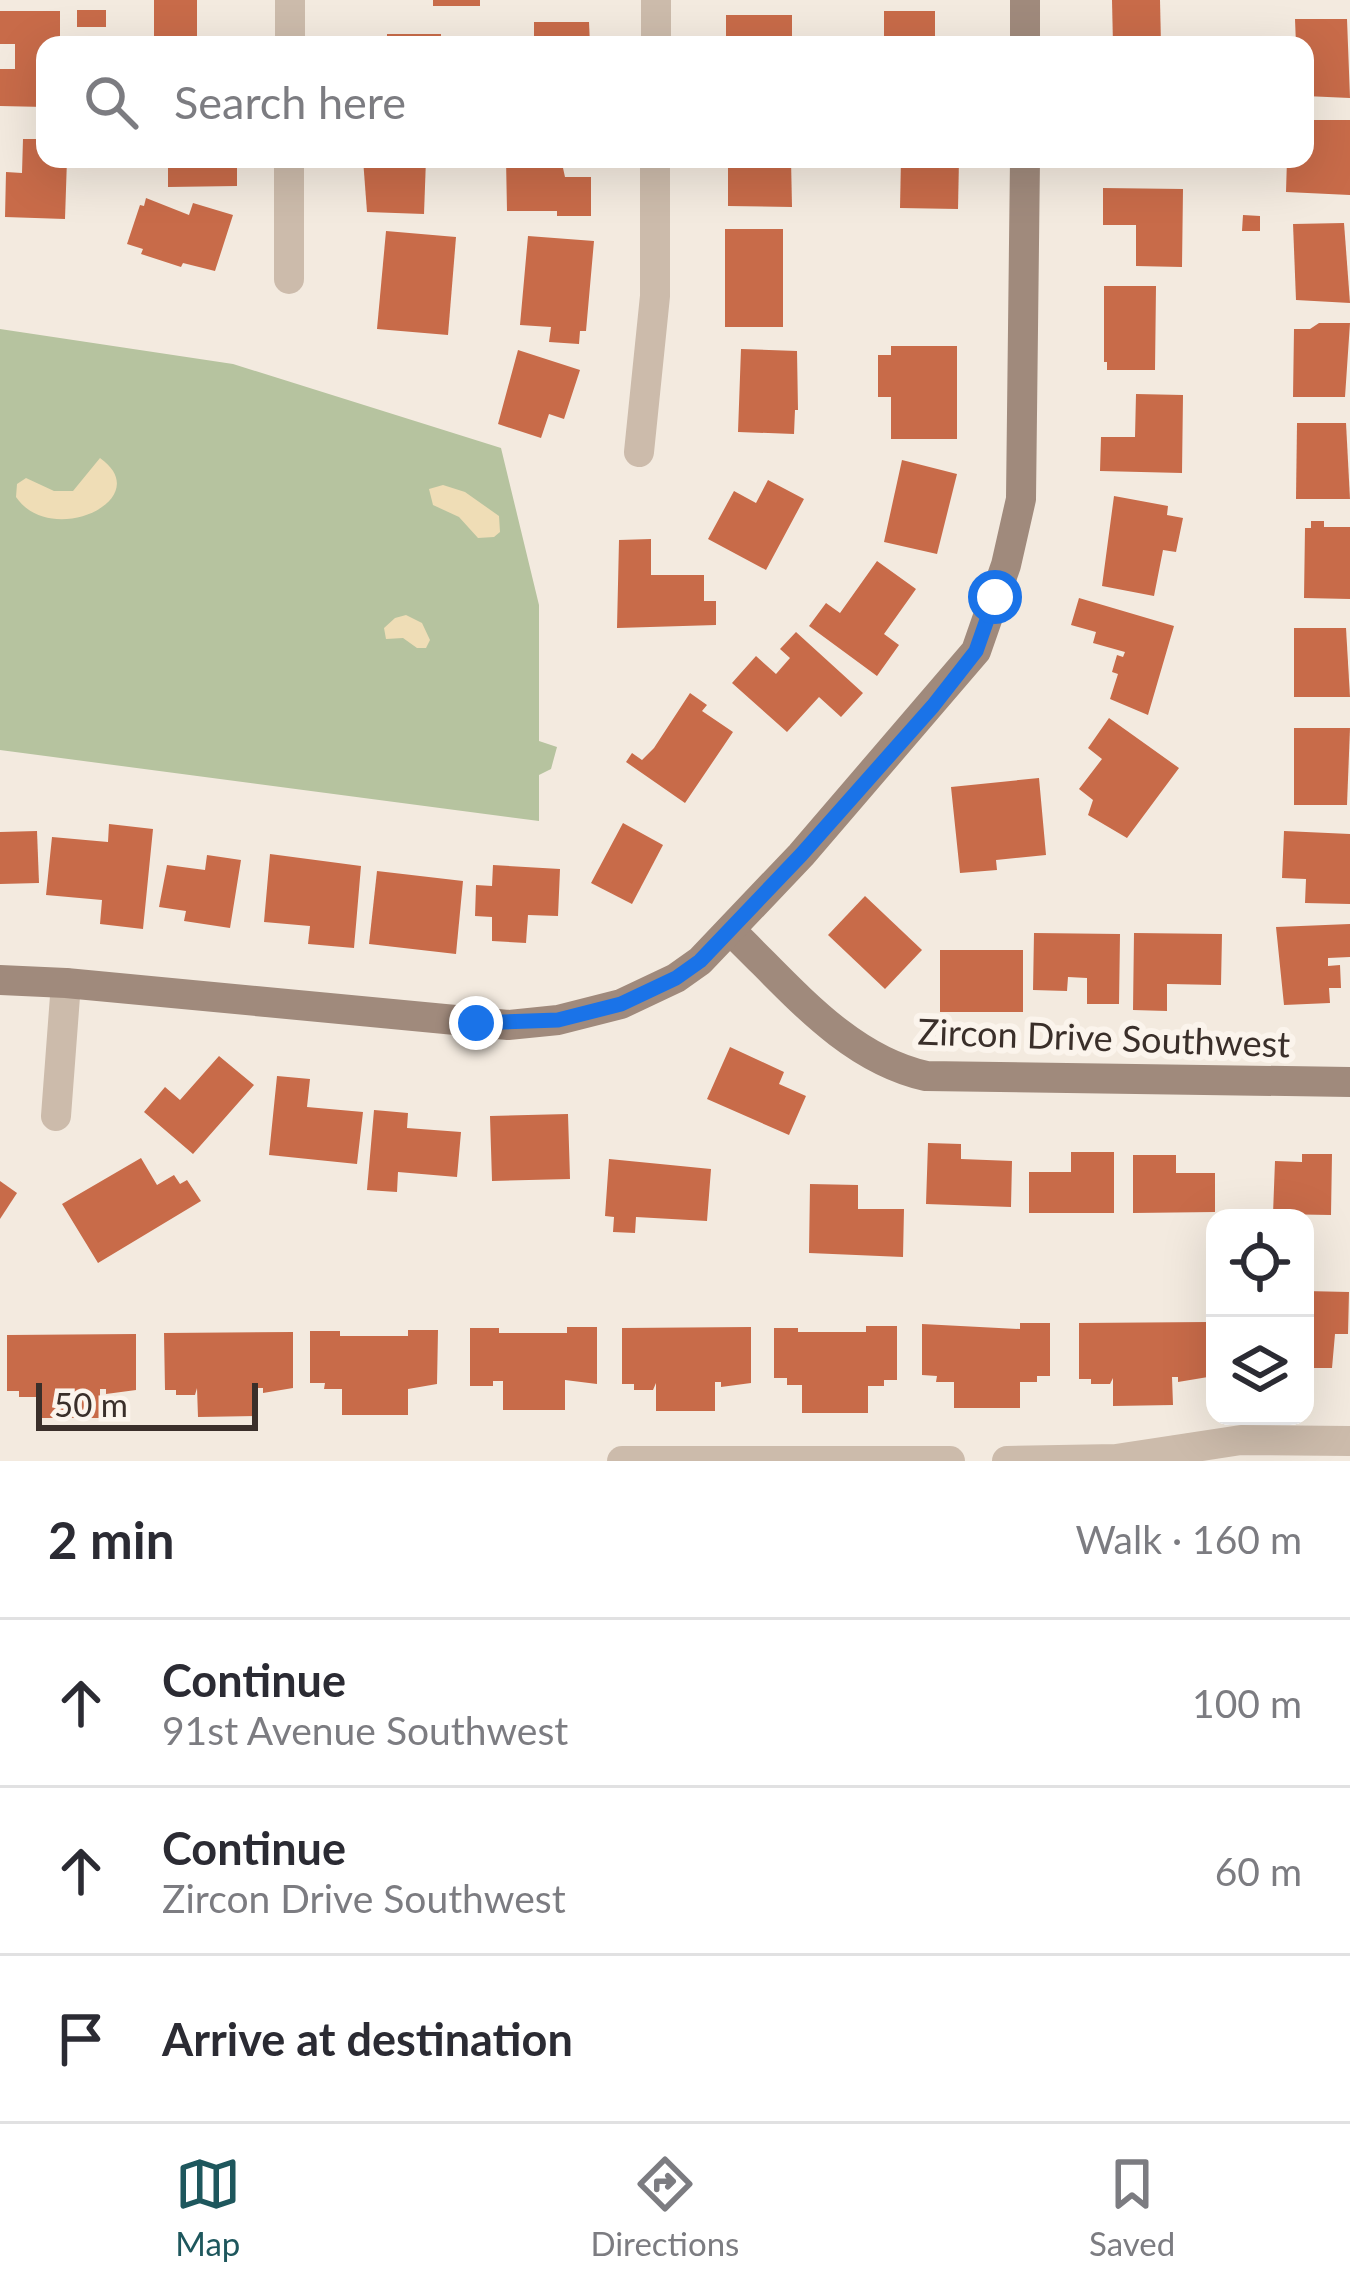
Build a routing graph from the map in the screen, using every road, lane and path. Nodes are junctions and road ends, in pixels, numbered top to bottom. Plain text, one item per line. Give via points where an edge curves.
1 (290, 0) edge
2 (656, 0) edge
3 (1025, 0) edge
4 (290, 36) edge
5 (656, 36) edge
6 (1025, 36) edge
7 (289, 168) edge
8 (655, 168) edge
9 (1025, 168) edge
10 (289, 279) dead end
11 (639, 452) dead end
12 (730, 930) junction
13 (0, 980) edge
14 (66, 983) junction
15 (1350, 1082) edge
16 (56, 1116) dead end
17 (1350, 1442) edge
18 (622, 1461) edge
19 (950, 1461) edge
20 (1007, 1461) edge

1 - 4 street
2 - 5 street
3 - 6 street
7 - 10 street
8 - 11 street via 655,296
9 - 12 street via 1023,482 976,651
12 - 14 street via 676,978 633,999 508,1025
12 - 15 street, Zircon Drive Southwest via 847,1040 902,1071
13 - 14 street
14 - 16 street
17 - 20 street via 1241,1440 1116,1459
18 - 19 street

